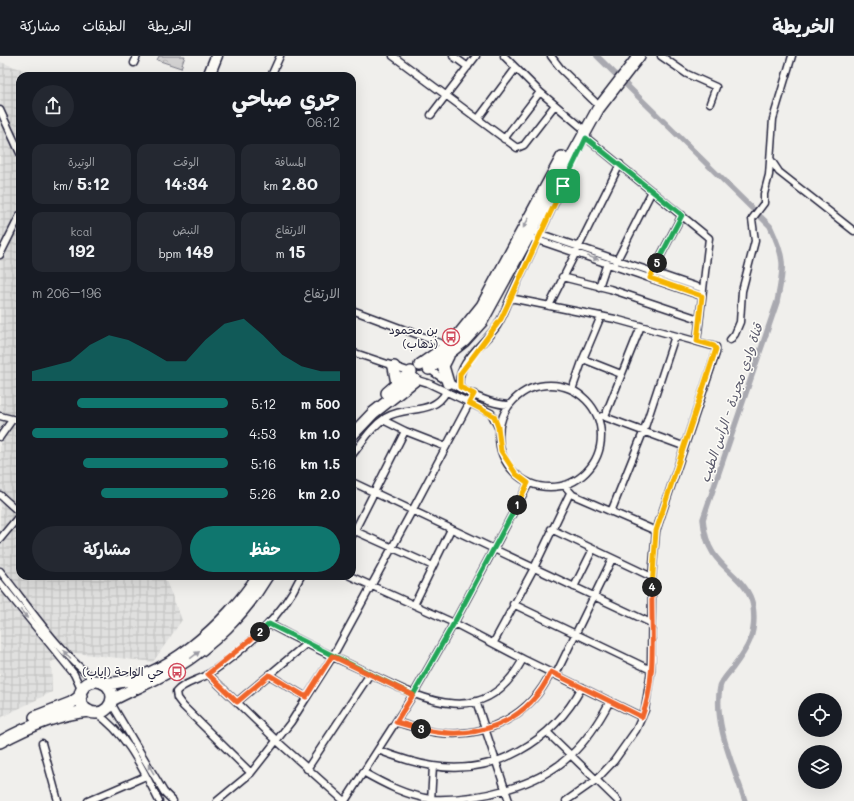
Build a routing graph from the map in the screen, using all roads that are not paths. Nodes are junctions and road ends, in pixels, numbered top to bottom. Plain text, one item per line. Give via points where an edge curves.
1 (137, 56) edge
2 (214, 56) edge
3 (219, 56) edge
4 (280, 56) edge
5 (392, 56) edge
6 (453, 56) edge
7 (476, 56) edge
8 (504, 56) edge
9 (551, 56) edge
10 (639, 56) edge
11 (661, 56) edge
12 (790, 56) edge
13 (628, 62) edge
14 (134, 63) dead end
15 (468, 67) junction
16 (516, 68) junction
17 (208, 72) edge
18 (213, 72) edge
19 (273, 72) edge
20 (612, 83) junction
21 (540, 92) junction
22 (447, 95) junction
23 (595, 102) junction
24 (710, 103) dead end
25 (555, 105) junction
26 (0, 110) edge
27 (432, 115) dead end
28 (478, 119) junction
29 (583, 133) junction
30 (504, 139) junction
31 (16, 144) edge
32 (770, 158) junction
33 (620, 164) junction
34 (652, 191) junction
35 (682, 215) junction
36 (16, 223) edge
37 (854, 231) edge
38 (534, 236) junction
39 (577, 249) junction
40 (0, 255) edge
41 (608, 263) junction
42 (615, 263) junction
43 (651, 275) junction
44 (562, 277) junction
45 (599, 287) junction
46 (703, 289) junction
47 (702, 296) junction
48 (510, 298) junction
49 (549, 306) junction
50 (356, 312) edge
51 (601, 316) junction
52 (699, 319) junction
53 (641, 326) junction
54 (675, 336) junction
55 (730, 340) dead end
56 (697, 341) junction
57 (448, 351) junction
58 (356, 353) edge
59 (583, 359) junction
60 (394, 367) junction
61 (425, 367) junction
62 (622, 374) junction
63 (415, 377) junction
64 (397, 384) junction
65 (447, 387) junction
66 (460, 387) junction
67 (572, 390) junction
68 (474, 394) junction
69 (469, 403) junction
70 (508, 405) junction
71 (598, 415) junction
72 (0, 416) edge
73 (605, 416) junction
74 (12, 420) junction
75 (16, 420) edge
76 (356, 420) edge
77 (383, 420) junction
78 (498, 427) junction
79 (644, 430) junction
80 (356, 431) edge
81 (405, 431) junction
82 (0, 437) edge
83 (683, 446) junction
84 (446, 447) junction
85 (356, 450) edge
86 (528, 483) junction
87 (356, 484) edge
88 (564, 485) junction
89 (375, 493) junction
90 (570, 493) junction
91 (0, 495) edge
92 (16, 510) edge
93 (412, 511) junction
94 (611, 512) junction
95 (16, 519) edge
96 (356, 528) edge
97 (451, 529) junction
98 (551, 529) junction
99 (656, 531) junction
100 (356, 535) edge
101 (0, 539) edge
102 (392, 548) junction
103 (593, 549) junction
104 (494, 550) junction
105 (612, 558) junction
106 (434, 566) junction
107 (534, 568) junction
108 (0, 571) edge
109 (652, 577) junction
110 (356, 579) edge
111 (255, 580) edge
112 (264, 580) edge
113 (299, 580) edge
114 (0, 583) edge
115 (371, 587) junction
116 (574, 587) junction
117 (594, 597) junction
118 (513, 604) junction
119 (414, 605) junction
120 (454, 623) junction
121 (651, 623) junction
122 (269, 624) junction
123 (575, 634) junction
124 (494, 642) junction
125 (306, 644) junction
126 (332, 656) junction
127 (523, 659) junction
128 (651, 670) junction
129 (554, 673) junction
130 (208, 674) junction
131 (370, 674) junction
132 (269, 675) junction
133 (99, 682) junction
134 (582, 687) junction
135 (81, 695) junction
136 (413, 695) junction
137 (306, 697) junction
138 (111, 701) junction
139 (476, 701) junction
140 (610, 701) junction
141 (237, 702) junction
142 (92, 712) junction
143 (642, 717) junction
144 (396, 722) junction
145 (486, 730) junction
146 (547, 732) junction
147 (0, 733) edge
148 (277, 741) junction
149 (0, 742) edge
150 (42, 743) dead end
151 (378, 750) junction
152 (571, 755) junction
153 (496, 762) junction
154 (433, 766) junction
155 (307, 769) junction
156 (363, 772) junction
157 (251, 773) junction
158 (146, 776) junction
159 (596, 780) junction
160 (506, 791) junction
161 (431, 800) edge
162 (58, 801) edge
163 (88, 801) edge
164 (159, 801) edge
165 (173, 801) edge
166 (217, 801) edge
167 (344, 801) edge
168 (509, 801) edge
169 (566, 801) edge
170 (618, 801) edge

1 - 14 street
2 - 17 street
3 - 18 street
4 - 19 street
5 - 22 street
6 - 15 street
7 - 15 street
8 - 16 street
9 - 23 street
10 - 13 highway
11 - 24 street via 681,70 716,87
12 - 32 street via 773,119
13 - 20 highway
15 - 22 street
16 - 21 street
16 - 28 street
20 - 23 highway
20 - 29 highway
21 - 25 street
21 - 30 street
22 - 27 street
22 - 28 street
23 - 29 highway
25 - 29 street
25 - 30 street via 522,147 515,147
26 - 31 street
28 - 30 street
29 - 33 street
29 - 38 highway
29 -> 57 highway via 517,238 488,297
32 - 37 street via 779,172
32 - 55 street via 764,203 752,216 756,239 742,291 740,322 736,334
33 - 34 street
33 - 39 street
34 - 35 street
34 - 42 street
35 - 43 street
35 - 46 street via 709,238
36 - 40 street
38 - 39 street
38 - 48 street
38 - 57 highway via 482,321 467,338
39 -> 41 street
39 - 42 street
39 - 44 street
41 - 42 street
41 - 45 street
42 - 43 street
43 - 46 street
43 - 47 street
44 - 45 street
44 - 49 street
45 - 52 street
46 - 47 street
47 - 52 street
48 - 49 street
48 - 66 street via 498,323 460,374
49 - 51 street
50 - 57 street
51 - 53 street
51 - 59 street
52 - 56 street
53 - 54 street
53 - 62 street
54 - 56 street
54 - 79 street
56 - 83 street via 716,349
57 - 61 highway
57 - 65 highway via 443,366
58 - 60 street
59 - 62 street
59 - 67 street
60 - 63 street
60 - 64 highway
61 - 63 highway via 428,374
61 - 65 street
62 - 73 street
63 - 64 highway
63 - 65 street
63 - 80 highway
64 - 76 highway
65 - 66 street
65 - 69 street
65 - 77 street via 440,401 429,407 398,413
66 - 68 street
67 - 70 street via 553,384 540,385 527,390
67 - 71 street via 580,393
68 - 69 street
68 - 70 street via 496,404
69 - 78 street via 492,415
69 - 84 street
70 - 78 street
71 - 73 street
71 - 88 street via 602,432 597,456 587,472
72 - 74 street
73 - 79 street
74 - 75 street
74 - 82 street
77 - 81 street
77 - 85 street
78 - 86 street via 501,451 506,462
79 - 83 street
79 - 94 street
81 - 84 street
81 - 89 street
83 - 99 street
84 - 93 street
86 - 88 street via 541,487
86 - 104 street
87 - 89 street
88 - 90 street
89 - 93 street
89 - 96 street
90 - 94 street
90 - 98 street
91 - 92 street
93 - 97 street
93 - 102 street
94 - 99 street
95 - 101 street
97 - 104 street
97 - 106 street
98 - 103 street
98 - 107 street
99 - 109 street
100 - 102 street
102 - 106 street
102 - 115 street
103 - 105 street
103 - 116 street
104 - 107 street
104 - 120 street
105 - 109 street
105 - 117 street
106 - 119 street
107 - 116 street
107 - 118 street
133 -> 108 street via 82,671
109 - 121 street
110 - 115 street
111 - 133 highway via 222,620 176,658 135,678 113,683
138 -> 112 highway via 174,669 201,650 232,622
113 - 122 street via 283,607
114 -> 135 street via 74,674
115 - 119 street
115 - 126 street
116 - 117 street
117 - 121 street
117 - 123 street
118 - 123 street
118 - 124 street
119 - 120 street
120 - 124 street
120 - 136 street
121 - 128 street
122 - 125 street
122 - 130 street
123 - 128 street
123 - 129 street
124 - 127 street
125 - 126 street
125 - 132 street
126 - 131 street
126 - 137 street
127 - 129 street
127 - 139 street via 506,685
128 - 143 street via 649,693
129 - 134 street
129 - 145 street via 528,705
130 - 141 street
130 - 157 street via 178,689 177,698
131 - 136 street
131 - 155 street
132 - 137 street
132 - 141 street
133 - 135 highway via 86,685
133 - 138 highway via 110,690
134 - 140 street
134 - 146 street via 564,716
135 - 142 highway via 83,706
135 - 147 highway via 70,703
136 - 139 street via 443,703 462,704
136 - 144 street
137 - 148 street
138 - 142 highway via 105,710
165 -> 138 street via 167,796
139 - 145 street
140 - 143 street
140 - 152 street via 600,719
141 - 148 street
142 - 149 highway via 58,716
142 - 158 street via 119,732
143 - 159 street via 627,744
144 - 145 street via 438,733
144 - 151 street
145 - 153 street
146 - 152 street
146 - 153 street via 527,747
148 - 155 street
148 - 157 street
150 - 162 street
151 - 154 street
151 - 156 street
152 - 159 street
152 - 160 street via 536,778
153 - 154 street via 455,767
153 - 160 street
154 - 161 street
155 - 167 street
156 - 161 street via 389,786
156 - 167 street
157 - 166 street
158 - 163 street
158 - 164 street
159 - 169 street
159 - 170 street
160 - 161 street
160 - 168 street

